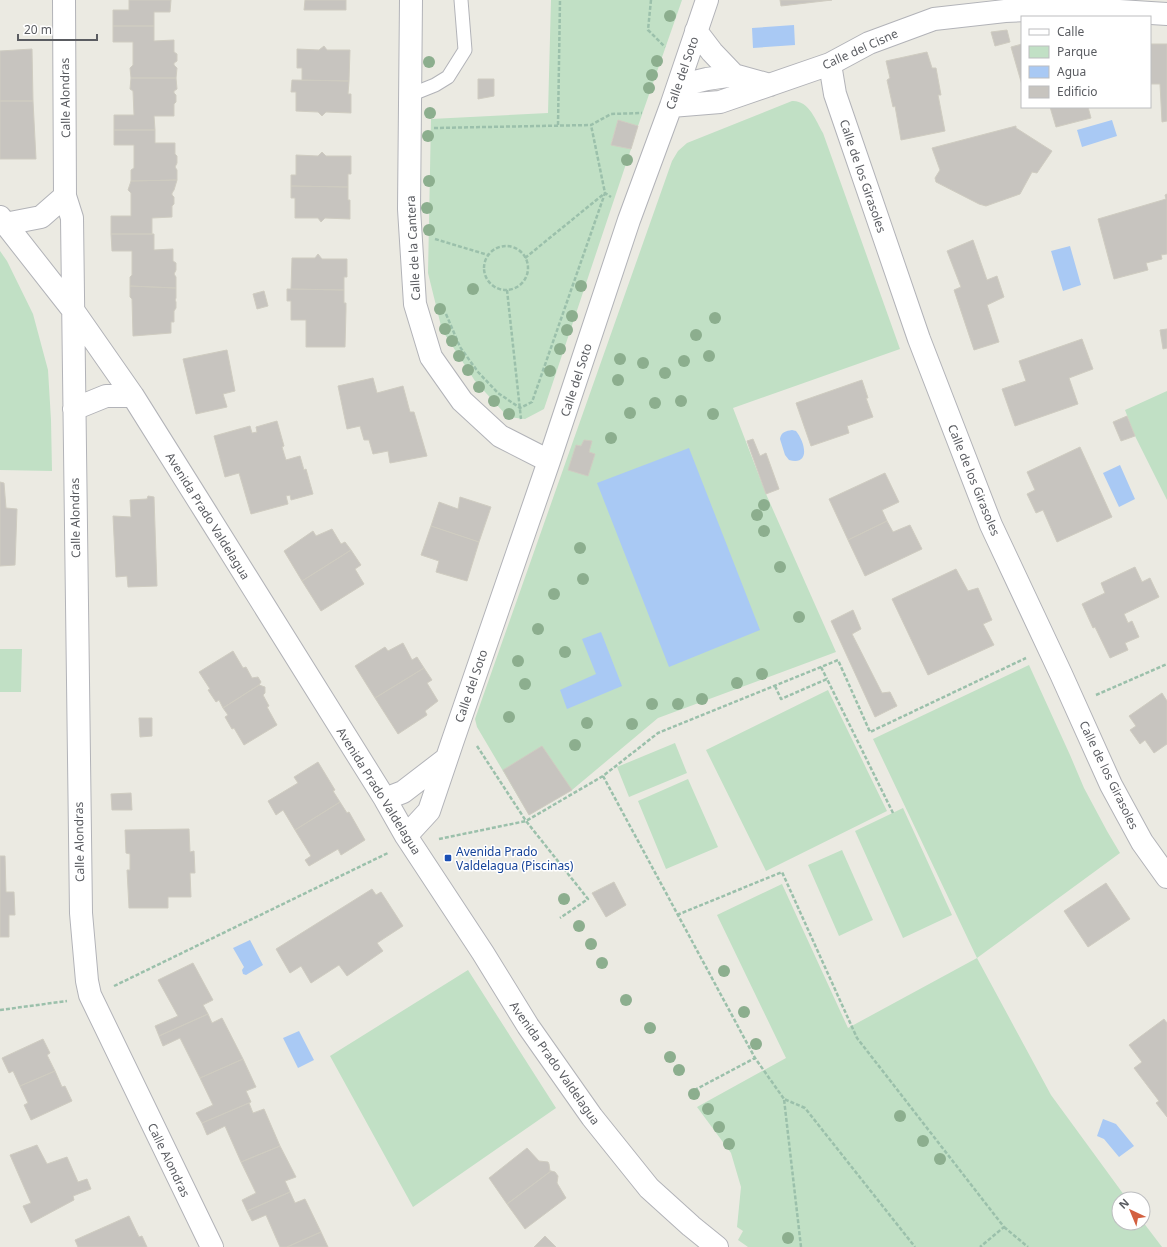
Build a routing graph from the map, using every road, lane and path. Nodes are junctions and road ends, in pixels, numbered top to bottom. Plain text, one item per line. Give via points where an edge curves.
1 (64, 0) edge
2 (411, 0) edge
3 (461, 0) edge
4 (560, 0) edge
5 (651, 0) edge
6 (707, 0) edge
7 (1167, 14) edge
8 (696, 31) junction
9 (667, 50) dead end
10 (830, 64) junction
11 (734, 75) junction
12 (770, 85) junction
13 (678, 86) junction
14 (410, 95) junction
15 (672, 106) junction
16 (645, 113) dead end
17 (558, 125) junction
18 (591, 125) junction
19 (428, 128) dead end
20 (434, 128) junction
21 (434, 136) dead end
22 (605, 193) junction
23 (65, 196) junction
24 (615, 199) dead end
25 (3, 221) edge
26 (432, 239) dead end
27 (488, 255) junction
28 (525, 258) junction
29 (507, 290) junction
30 (443, 308) dead end
31 (73, 310) junction
32 (133, 396) junction
33 (520, 408) junction
34 (74, 409) junction
35 (521, 424) dead end
36 (549, 461) junction
37 (1030, 656) dead end
38 (1167, 664) edge
39 (821, 667) junction
40 (827, 680) junction
41 (775, 686) junction
42 (1090, 698) dead end
43 (475, 744) dead end
44 (446, 759) junction
45 (603, 776) junction
46 (385, 800) junction
47 (893, 813) dead end
48 (526, 821) junction
49 (439, 839) dead end
50 (399, 843) junction
51 (1167, 877) edge
52 (677, 915) junction
53 (560, 918) dead end
54 (110, 988) dead end
55 (68, 1000) dead end
56 (0, 1010) edge
57 (755, 1058) junction
58 (689, 1093) dead end
59 (784, 1099) junction
60 (1004, 1227) junction
61 (212, 1247) edge
62 (717, 1247) edge
63 (801, 1247) edge
64 (915, 1247) edge
65 (980, 1247) edge
66 (1028, 1247) edge

1 - 23 street, Calle Alondras
2 - 14 street, Calle de la Cantera
3 - 14 lane via 465,50 448,77
4 - 17 path
5 - 9 path via 648,30
6 - 8 street, Calle del Soto
7 - 10 street, Calle del Cisne via 1072,8 1005,11 934,20 869,43
8 - 11 street
8 - 13 street, Calle del Soto
10 - 12 street, Calle del Cisne
10 - 51 street, Calle de los Girasoles via 835,94 919,339 991,524 1111,785 1142,842
11 - 12 street
11 - 13 street
12 - 15 street, Calle del Cisne via 720,102
13 - 15 street, Calle del Soto
14 - 36 street, Calle de la Cantera via 409,209 415,304 431,357 462,401 500,436
15 - 36 street, Calle del Soto via 629,220
16 - 18 path via 611,114
17 - 18 path
17 - 20 path
18 - 22 path
19 - 20 path
20 - 21 path
22 - 24 path
22 - 28 path
22 - 33 path via 532,402
23 - 25 street via 41,217
23 - 31 street, Calle Alondras via 72,218
25 - 31 street, Avenida Prado Valdelagua
26 - 27 path
27 - 28 path via 497,248 508,246 518,250
27 - 29 path via 484,264 489,283
28 - 29 path via 528,268 525,279 518,287
29 - 33 path
30 - 33 path via 460,347 478,372 498,393
31 - 32 street, Avenida Prado Valdelagua
31 - 34 street, Calle Alondras
32 - 34 street via 106,396
32 - 46 street, Avenida Prado Valdelagua
33 - 35 path
34 - 61 street, Calle Alondras via 81,913 87,981 90,995 105,1028
36 - 44 street, Calle del Soto
37 - 39 path via 870,732 838,660
38 - 42 path
39 - 40 path
39 - 41 path
40 - 41 path via 781,699
40 - 47 path
41 - 45 path via 658,733
43 - 48 path
44 - 46 street via 403,792
44 - 50 street, Calle del Soto via 429,811
45 - 48 path
45 - 52 path
46 - 50 street, Avenida Prado Valdelagua
48 - 49 path
48 - 53 path via 588,899
50 - 54 path
50 - 62 street, Avenida Prado Valdelagua via 483,953 528,1026 592,1117 649,1188
52 - 57 path
52 - 60 path via 782,872 857,1038
55 - 56 path
57 - 58 path
57 - 59 path
59 - 63 path
59 - 64 path via 805,1108
60 - 65 path
60 - 66 path

